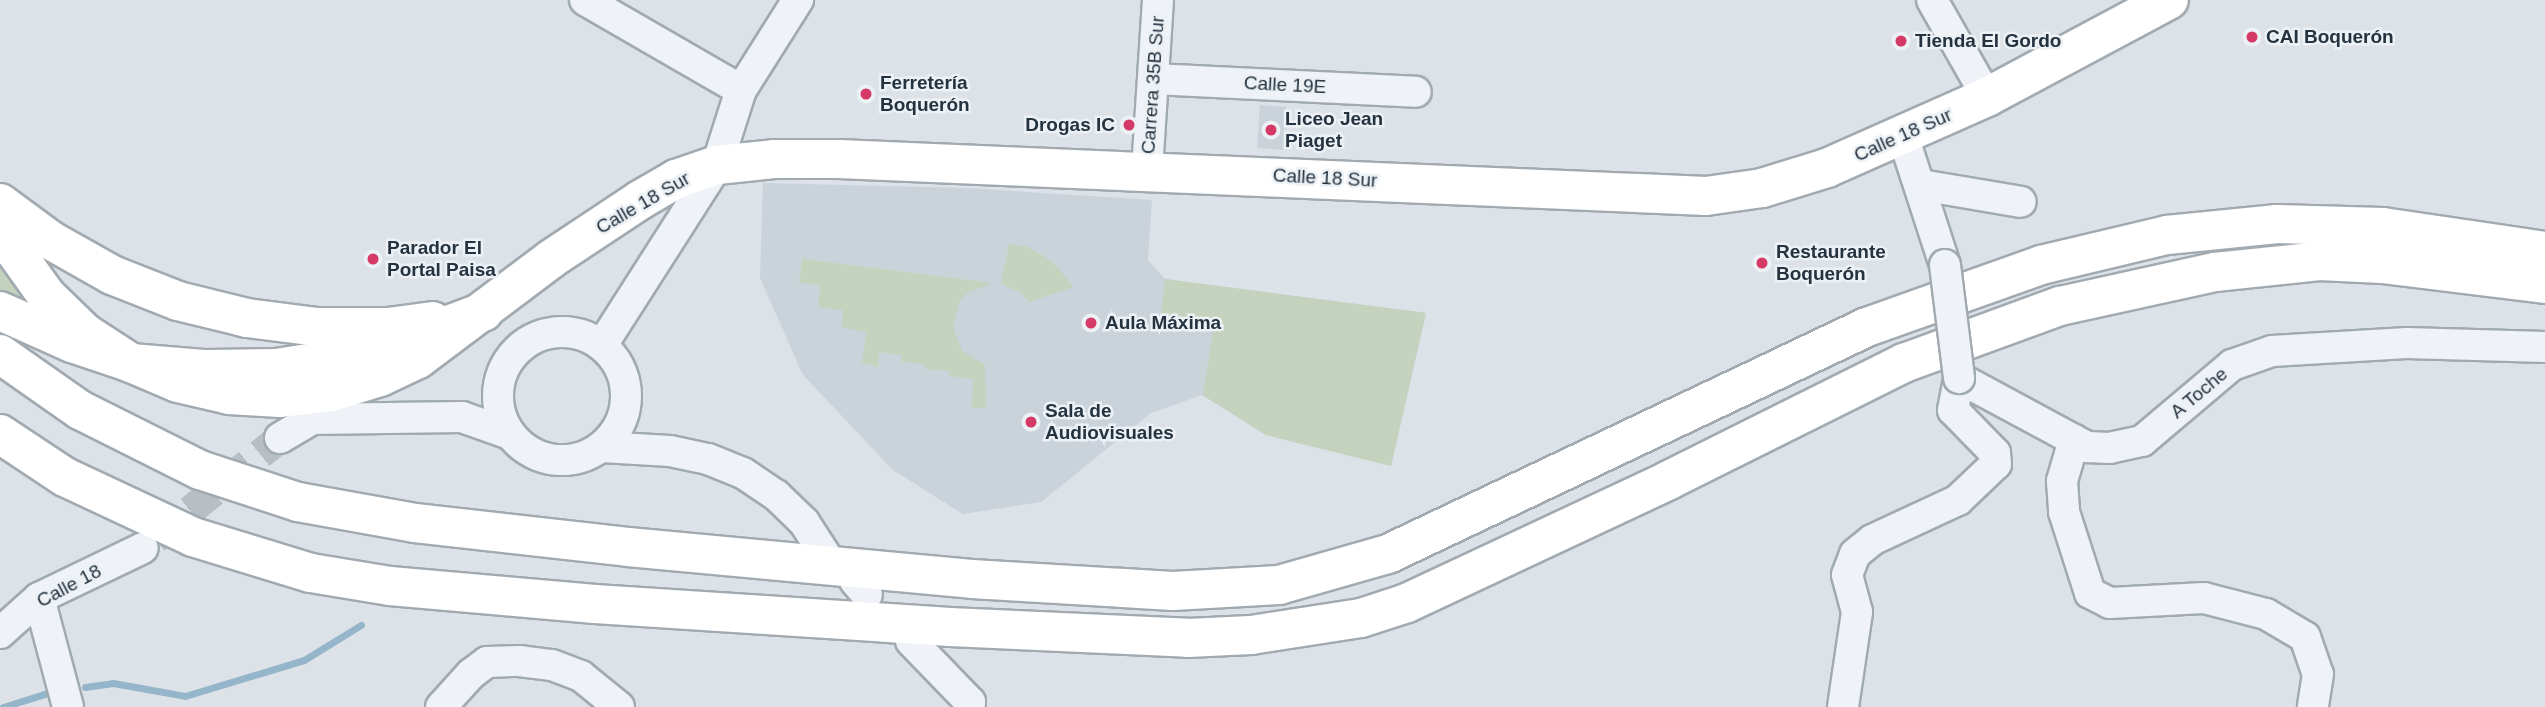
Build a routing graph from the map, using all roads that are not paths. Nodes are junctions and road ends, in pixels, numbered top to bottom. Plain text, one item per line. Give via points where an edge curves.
1 (585, 0) edge
2 (799, 0) edge
3 (1158, 0) edge
4 (1932, 0) edge
5 (2169, 0) edge
6 (1153, 79) junction
7 (741, 90) junction
8 (1416, 92) dead end
9 (1987, 97) junction
10 (1903, 136) junction
11 (717, 164) junction
12 (1147, 170) junction
13 (1921, 185) junction
14 (2021, 202) dead end
15 (0, 204) edge
16 (0, 215) edge
17 (2545, 251) edge
18 (2545, 284) edge
19 (0, 311) edge
20 (483, 312) junction
21 (602, 345) junction
22 (2545, 346) edge
23 (0, 354) edge
24 (131, 363) junction
25 (380, 377) junction
26 (1959, 378) junction
27 (499, 381) junction
28 (627, 404) junction
29 (462, 417) junction
30 (312, 419) junction
31 (0, 434) edge
32 (510, 434) junction
33 (279, 438) tunnel mouth
34 (2074, 440) junction
35 (601, 447) junction
36 (670, 451) junction
37 (144, 548) tunnel mouth
38 (825, 554) dead end
39 (39, 598) junction
40 (0, 633) edge
41 (912, 641) dead end
42 (68, 707) edge
43 (440, 707) edge
44 (619, 707) edge
45 (969, 707) edge
46 (1843, 707) edge
47 (2313, 707) edge

1 - 7 street
2 - 7 street
3 - 6 street, Carrera 35B Sur
4 - 9 street
5 - 9 main road, Calle 18 Sur
6 - 8 street, Calle 19E
6 - 12 street, Carrera 35B Sur
7 - 11 street
9 - 10 main road, Calle 18 Sur
10 - 12 main road, Calle 18 Sur via 1827,168 1762,188 1706,196
10 - 13 street
11 - 12 main road, Calle 18 Sur via 839,159
11 - 20 main road, Calle 18 Sur via 640,200 551,259
11 - 21 street
13 - 14 street
13 - 26 street, bridge via 1945,265
15 - 20 main road via 50,240 112,275 178,301 247,318 317,327 388,327
16 - 24 main road via 14,250 46,295 85,333
17 - 23 main road via 2383,227 2277,225 2166,235 2053,262 1867,327 1388,554 1279,584 1173,591 972,579 628,547 415,523 298,502 200,470 80,410
18 - 31 main road via 2319,261 2215,272 2060,306 1903,363 1669,481 1407,603 1361,618 1251,635 1188,638 950,627 390,586 311,573 193,537 65,477
19 - 24 main road
20 - 24 main road via 347,356 276,368
20 - 25 main road, Calle 18 Sur via 418,359
21 - 27 street via 572,332 541,335 514,353
21 - 28 street via 616,360
22 - 34 street, A Toche via 2407,343 2272,351 2232,365 2142,441 2109,449
24 - 25 main road, Calle 18 Sur via 229,395 280,398 331,392
25 - 30 street
26 - 34 street, A Toche
26 - 46 street via 1953,411 1994,453 1996,464 1958,500 1872,540 1855,554 1847,575 1857,611
27 - 29 street
27 - 32 street via 499,409
28 - 35 street via 618,428
28 - 36 street
29 - 30 street
29 - 32 street
30 - 33 street
32 - 35 street via 525,448 564,461
34 - 47 street via 2062,481 2064,512 2090,593 2110,603 2204,598 2266,614 2305,637 2318,674
35 - 36 street
36 - 38 street via 744,473 785,504
37 - 39 street, Calle 18
39 - 40 street, Calle 18
39 - 42 street
41 - 45 street via 970,702
43 - 44 street via 487,662 519,661 552,665 581,676

